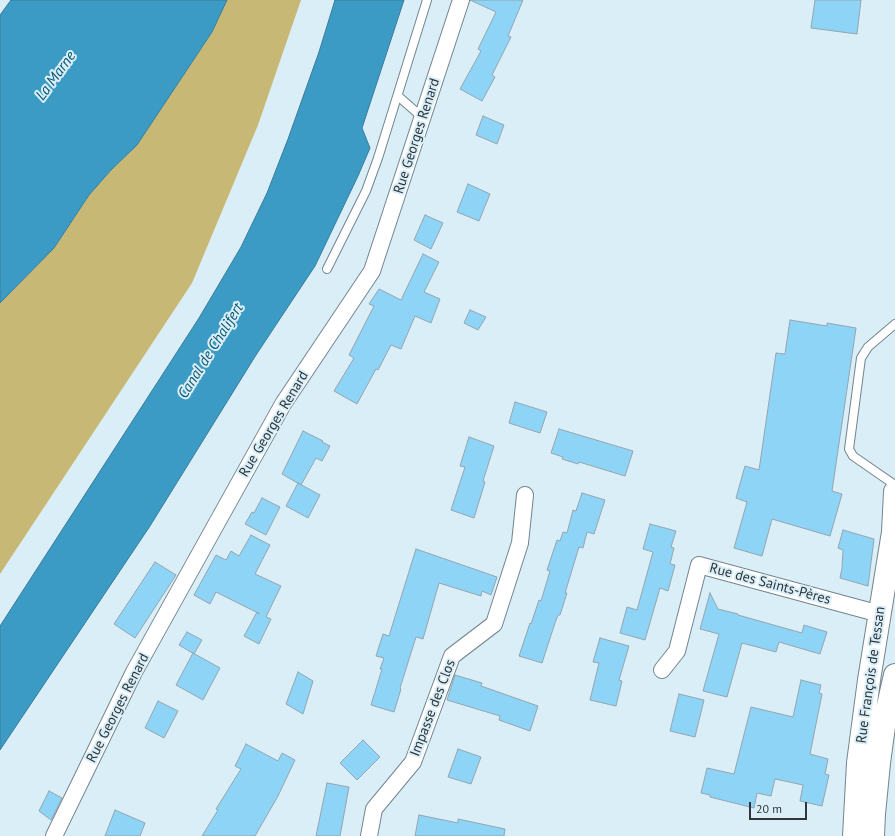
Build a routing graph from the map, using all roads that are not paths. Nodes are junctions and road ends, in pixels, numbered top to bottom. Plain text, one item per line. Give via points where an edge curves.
1 (427, 0) edge
2 (461, 0) edge
3 (398, 96) junction
4 (424, 118) junction
5 (327, 269) dead end
6 (895, 324) edge
7 (895, 485) edge
8 (895, 492) edge
9 (525, 495) dead end
10 (890, 616) edge
11 (662, 670) dead end
12 (895, 675) edge
13 (54, 836) edge
14 (368, 836) edge
15 (854, 836) edge
16 (873, 836) edge

1 - 3 lane
2 - 4 street, Rue Georges Renard
3 - 4 lane
3 - 5 lane via 366,191
4 - 13 street, Rue Georges Renard via 372,271 271,424 134,672
6 - 7 lane via 868,347 861,358 849,449 853,456
8 - 10 main road, Rue François de Tessan
9 - 14 street, Impasse des Clos via 520,543 494,624 452,656 412,762 374,809
10 - 11 street, Rue des Saints-Pères via 699,566 677,651
10 - 15 main road, Rue François de Tessan via 870,680 858,763
12 - 16 main road via 885,719

